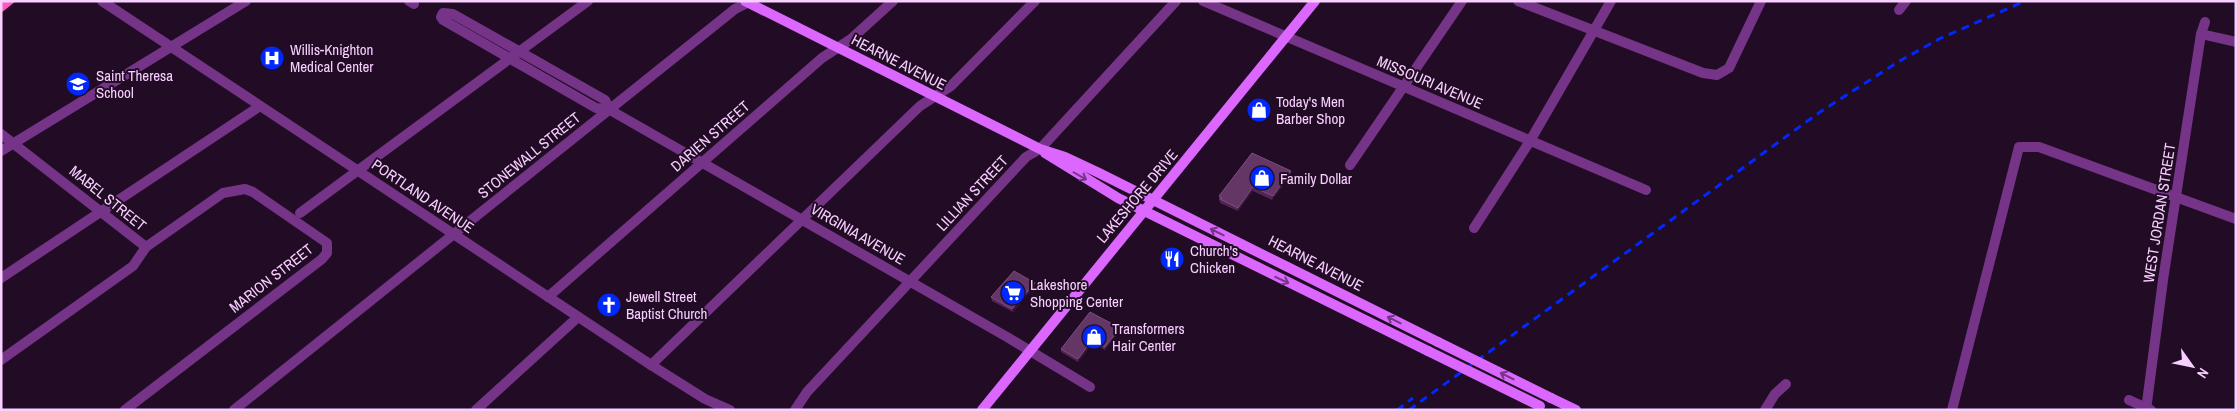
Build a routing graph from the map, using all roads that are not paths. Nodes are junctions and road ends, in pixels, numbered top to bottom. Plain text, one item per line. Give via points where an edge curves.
1 (11, 1) edge
2 (102, 1) edge
3 (246, 1) edge
4 (588, 1) edge
5 (893, 1) edge
6 (1035, 1) edge
7 (1176, 1) edge
8 (1203, 1) edge
9 (1315, 1) edge
10 (1462, 1) edge
11 (1518, 1) edge
12 (1611, 1) edge
13 (1760, 1) edge
14 (1906, 1) edge
15 (748, 2) edge
16 (1, 10) edge
17 (1899, 10) dead end
18 (2205, 22) dead end
19 (1594, 30) junction
20 (2200, 34) junction
21 (1286, 37) junction
22 (2236, 42) edge
23 (172, 47) junction
24 (838, 48) junction
25 (519, 52) junction
26 (509, 59) junction
27 (1403, 86) junction
28 (935, 96) junction
29 (260, 106) junction
30 (610, 110) junction
31 (1, 134) edge
32 (1530, 140) junction
33 (14, 144) junction
34 (1040, 149) junction
35 (1, 151) edge
36 (702, 163) junction
37 (1350, 165) dead end
38 (356, 170) junction
39 (1646, 190) dead end
40 (2177, 197) junction
41 (1154, 200) junction
42 (102, 211) junction
43 (1145, 211) junction
44 (300, 213) dead end
45 (2236, 219) edge
46 (802, 220) junction
47 (1474, 228) dead end
48 (454, 234) junction
49 (146, 247) junction
50 (1273, 258) junction
51 (1263, 271) junction
52 (1, 278) edge
53 (910, 281) junction
54 (548, 297) junction
55 (578, 317) junction
56 (1030, 352) junction
57 (1, 360) edge
58 (651, 365) junction
59 (1786, 384) dead end
60 (1090, 387) dead end
61 (2129, 400) dead end
62 (1543, 408) edge
63 (2148, 409) edge
64 (125, 410) edge
65 (234, 410) edge
66 (476, 410) edge
67 (730, 410) edge
68 (795, 410) edge
69 (982, 410) edge
70 (1576, 410) edge
71 (1765, 410) edge
72 (1952, 410) edge

1 - 16 main road
2 - 23 street, PORTLAND AVENUE
3 - 23 street
4 - 25 street
5 - 24 street, DARIEN STREET
6 - 28 street via 951,86
7 - 34 street, LILLIAN STREET
8 - 21 street, MISSOURI AVENUE
9 - 21 main road, LAKESHORE DRIVE
10 - 27 street
11 - 19 street
12 - 19 street
13 - 19 street via 1729,68 1718,76
14 - 17 street
15 - 24 main road, HEARNE AVENUE
15 - 30 street, STONEWALL STREET
18 - 20 street, WEST JORDAN STREET
19 - 32 street
20 - 22 street
20 - 40 street, WEST JORDAN STREET
21 - 27 street, MISSOURI AVENUE
21 - 41 main road, LAKESHORE DRIVE
23 - 29 street, PORTLAND AVENUE
23 - 33 street
24 - 28 main road, HEARNE AVENUE
24 - 36 street, DARIEN STREET
25 - 26 street
25 - 26 street, VIRGINIA AVENUE via 453,14 443,13 443,20
25 - 30 street, VIRGINIA AVENUE via 605,100
26 - 30 street, VIRGINIA AVENUE via 596,108
26 - 38 street
27 - 32 street, MISSOURI AVENUE
27 - 37 street
28 - 34 main road, HEARNE AVENUE
28 - 46 street via 920,106
29 - 38 street, PORTLAND AVENUE
29 - 42 street
30 - 36 street, VIRGINIA AVENUE
30 - 48 street, STONEWALL STREET
31 - 33 street, MABEL STREET
32 - 39 street, MISSOURI AVENUE
32 - 47 street
33 - 35 street
33 - 42 street, MABEL STREET
34 - 41 main road, HEARNE AVENUE via 1065,157
34 -> 43 main road, HEARNE AVENUE via 1062,165
34 - 53 street, LILLIAN STREET via 1026,157
36 - 46 street, VIRGINIA AVENUE
36 - 54 street, DARIEN STREET
38 - 44 street
38 - 48 street, PORTLAND AVENUE
40 - 45 street
40 - 63 street, WEST JORDAN STREET
40 - 72 street via 2039,146 2020,147
41 - 43 main road, LAKESHORE DRIVE
50 -> 41 main road, HEARNE AVENUE
42 - 49 street, MABEL STREET
42 - 52 street
43 - 51 main road, HEARNE AVENUE
43 - 56 main road, LAKESHORE DRIVE
46 - 53 street, VIRGINIA AVENUE
46 - 58 street
48 - 54 street, PORTLAND AVENUE
48 - 65 street, STONEWALL STREET
49 - 57 street, MABEL STREET via 133,266
49 - 64 street, MARION STREET via 223,193 245,189 321,238 329,248 322,259
50 - 51 main road
70 -> 50 main road, HEARNE AVENUE, bridge
51 -> 62 main road, HEARNE AVENUE, bridge
53 - 56 street, VIRGINIA AVENUE
53 - 68 street, LILLIAN STREET via 807,392
54 - 55 street, PORTLAND AVENUE
55 - 58 street, PORTLAND AVENUE
55 - 66 street
56 - 60 street, VIRGINIA AVENUE
56 - 69 main road, LAKESHORE DRIVE
58 - 67 street, PORTLAND AVENUE via 705,399
59 - 71 street
61 - 63 street

